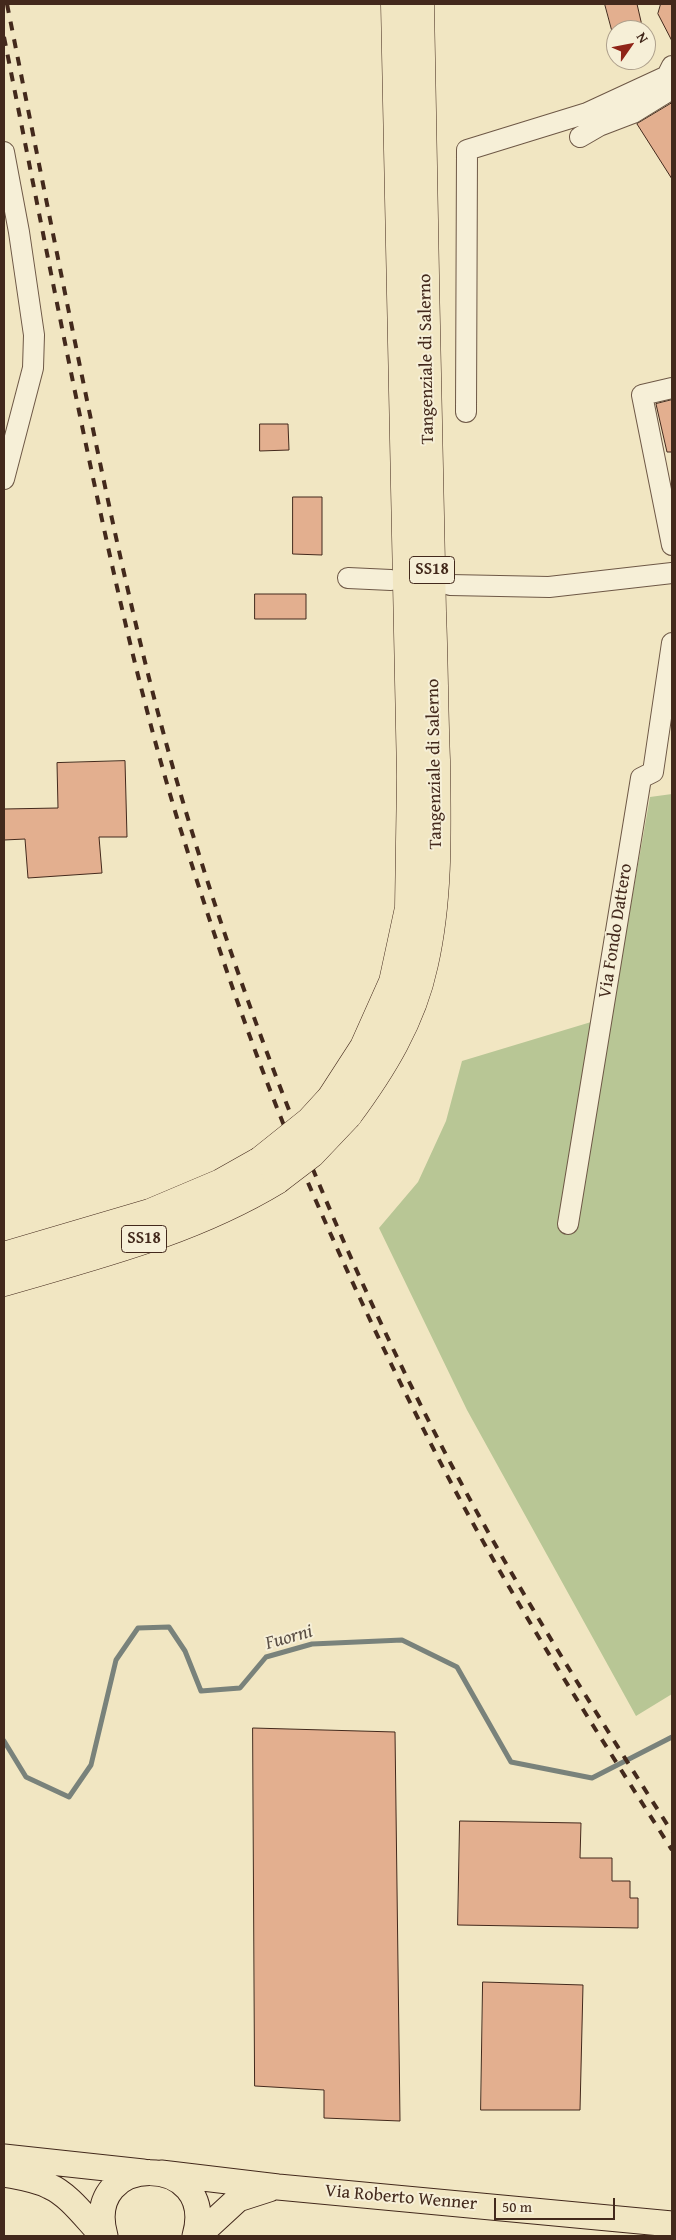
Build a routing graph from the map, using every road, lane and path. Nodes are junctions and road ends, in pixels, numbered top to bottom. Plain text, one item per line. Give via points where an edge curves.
1 (394, 4) edge
2 (420, 4) edge
3 (672, 66) edge
4 (672, 89) edge
5 (580, 136) dead end
6 (4, 152) edge
7 (672, 388) edge
8 (466, 412) dead end
9 (4, 480) edge
10 (672, 545) edge
11 (672, 573) edge
12 (348, 578) dead end
13 (391, 580) dead end
14 (450, 585) dead end
15 (672, 643) edge
16 (339, 1106) junction
17 (269, 1170) junction
18 (568, 1224) dead end
19 (4, 1256) edge
20 (4, 1282) edge
21 (4, 2157) edge
22 (152, 2172) junction
23 (4, 2174) edge
24 (278, 2187) junction
25 (672, 2224) edge
26 (104, 2236) edge
27 (196, 2236) edge

1 - 16 highway, Tangenziale di Salerno / SS18 via 410,766 409,908 393,982
2 - 16 highway, Tangenziale di Salerno / SS18 via 437,820 433,906 424,966 402,1031 376,1077
3 - 8 street via 667,76 587,113 467,150
4 - 5 street via 633,113
6 - 9 street via 34,335 33,368
7 - 10 street via 642,395
11 - 14 street via 549,587
12 - 13 street
15 - 18 street, Via Fondo Dattero via 653,772 641,778
16 - 17 highway, Tangenziale di Salerno / SS18, bridge via 310,1121
17 - 19 highway, Tangenziale di Salerno / SS18 via 221,1184 150,1212
17 - 20 highway, Tangenziale di Salerno / SS18 via 246,1198 182,1227
21 - 22 main road, Via Roberto Wenner
22 - 24 main road, Via Roberto Wenner
22 - 26 main road via 126,2178 111,2190 102,2214
22 - 27 main road via 174,2178 193,2198 197,2212
23 - 26 main road via 51,2186
24 - 25 main road, Via Roberto Wenner
24 - 27 main road via 238,2200

